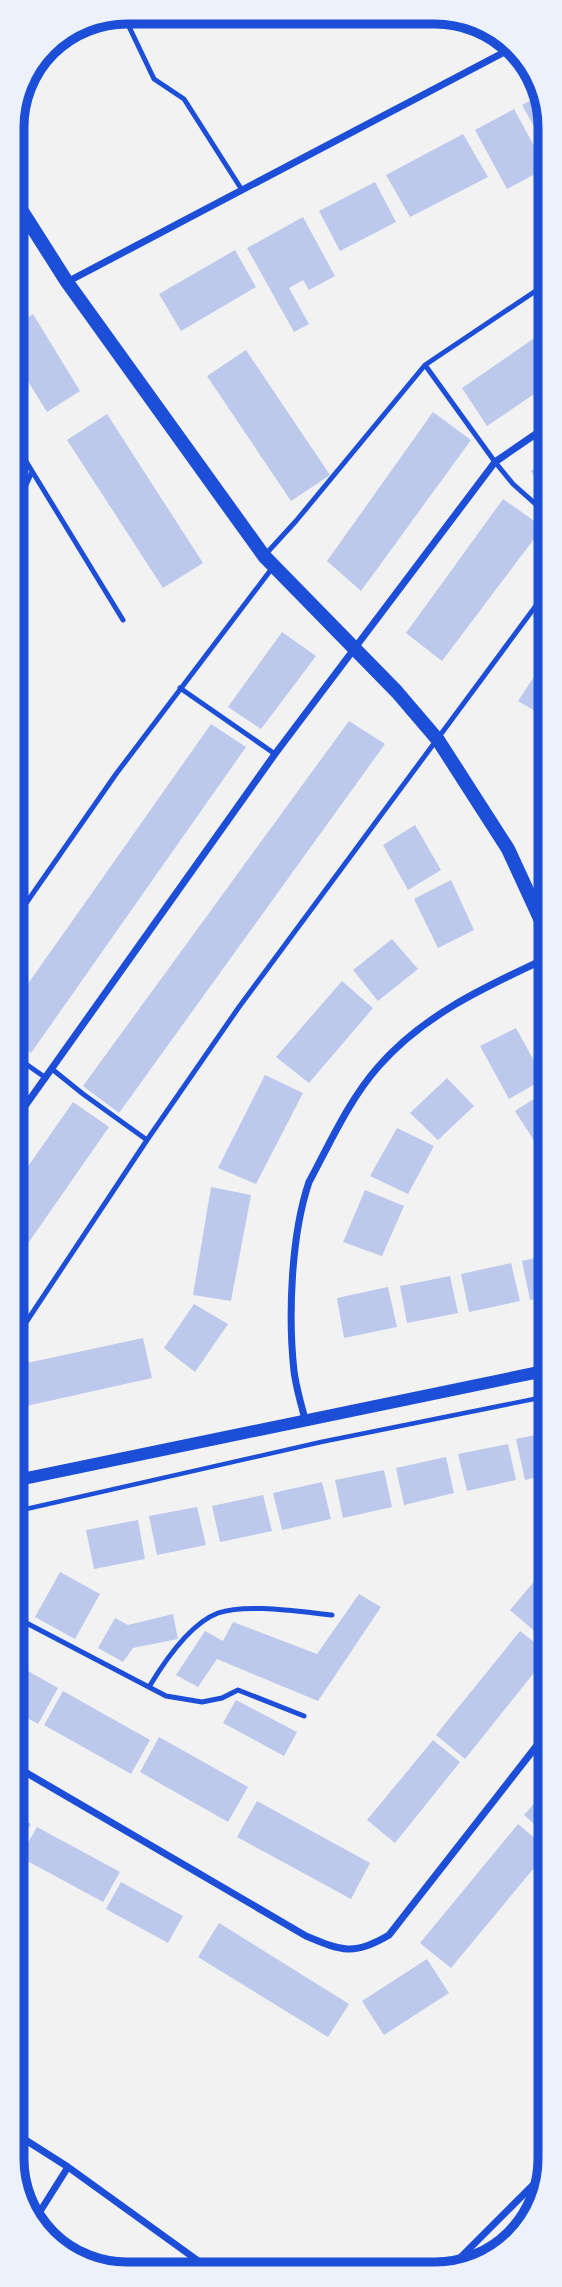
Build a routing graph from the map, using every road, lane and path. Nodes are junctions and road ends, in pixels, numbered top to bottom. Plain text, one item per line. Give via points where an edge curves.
1 (128, 24) edge
2 (504, 52) edge
3 (242, 190) junction
4 (25, 216) edge
5 (28, 220) junction
6 (25, 225) edge
7 (68, 282) junction
8 (538, 289) edge
9 (425, 365) junction
10 (538, 433) edge
11 (25, 460) edge
12 (495, 462) junction
13 (32, 472) junction
14 (25, 487) edge
15 (538, 506) edge
16 (269, 561) junction
17 (538, 603) edge
18 (123, 620) dead end
19 (353, 648) junction
20 (180, 688) junction
21 (438, 740) junction
22 (275, 754) junction
23 (25, 905) edge
24 (538, 913) edge
25 (538, 962) edge
26 (25, 1063) edge
27 (52, 1069) junction
28 (46, 1078) junction
29 (25, 1107) edge
30 (147, 1140) junction
31 (24, 1325) edge
32 (537, 1372) edge
33 (537, 1398) edge
34 (305, 1419) junction
35 (24, 1479) edge
36 (24, 1508) edge
37 (332, 1615) dead end
38 (24, 1622) edge
39 (149, 1687) junction
40 (304, 1716) dead end
41 (537, 1745) edge
42 (24, 1772) edge
43 (24, 2139) edge
44 (68, 2167) junction
45 (535, 2183) edge
46 (39, 2212) edge
47 (459, 2259) edge
48 (200, 2262) edge

1 - 3 lane via 154,79 184,99
2 - 3 street
3 - 7 street
4 - 5 main road
5 - 6 street
5 - 7 main road
7 - 16 main road
8 - 9 lane
9 - 12 lane
9 - 16 lane via 296,521
10 - 12 street
11 - 13 lane
12 - 15 lane
12 - 19 street
13 - 14 lane
13 - 18 lane
16 - 19 main road
16 - 20 lane
17 - 21 lane
19 - 21 main road
19 - 22 street
20 - 22 lane
20 - 23 lane
21 - 24 main road via 508,849
21 - 30 lane
22 - 27 street
25 - 34 street via 471,993 398,1046 361,1089 320,1162 303,1199 294,1273 294,1373
26 - 28 lane
27 - 28 street
27 - 30 lane
28 - 29 street
30 - 31 lane
32 - 34 street
33 - 36 path
34 - 35 street
37 - 39 lane via 271,1610 215,1614 168,1657
38 - 39 lane
39 - 40 lane via 166,1696 202,1702 245,1691
41 - 42 street via 388,1935 353,1950 306,1936
43 - 44 street
44 - 46 street
44 - 48 street
45 - 47 street

